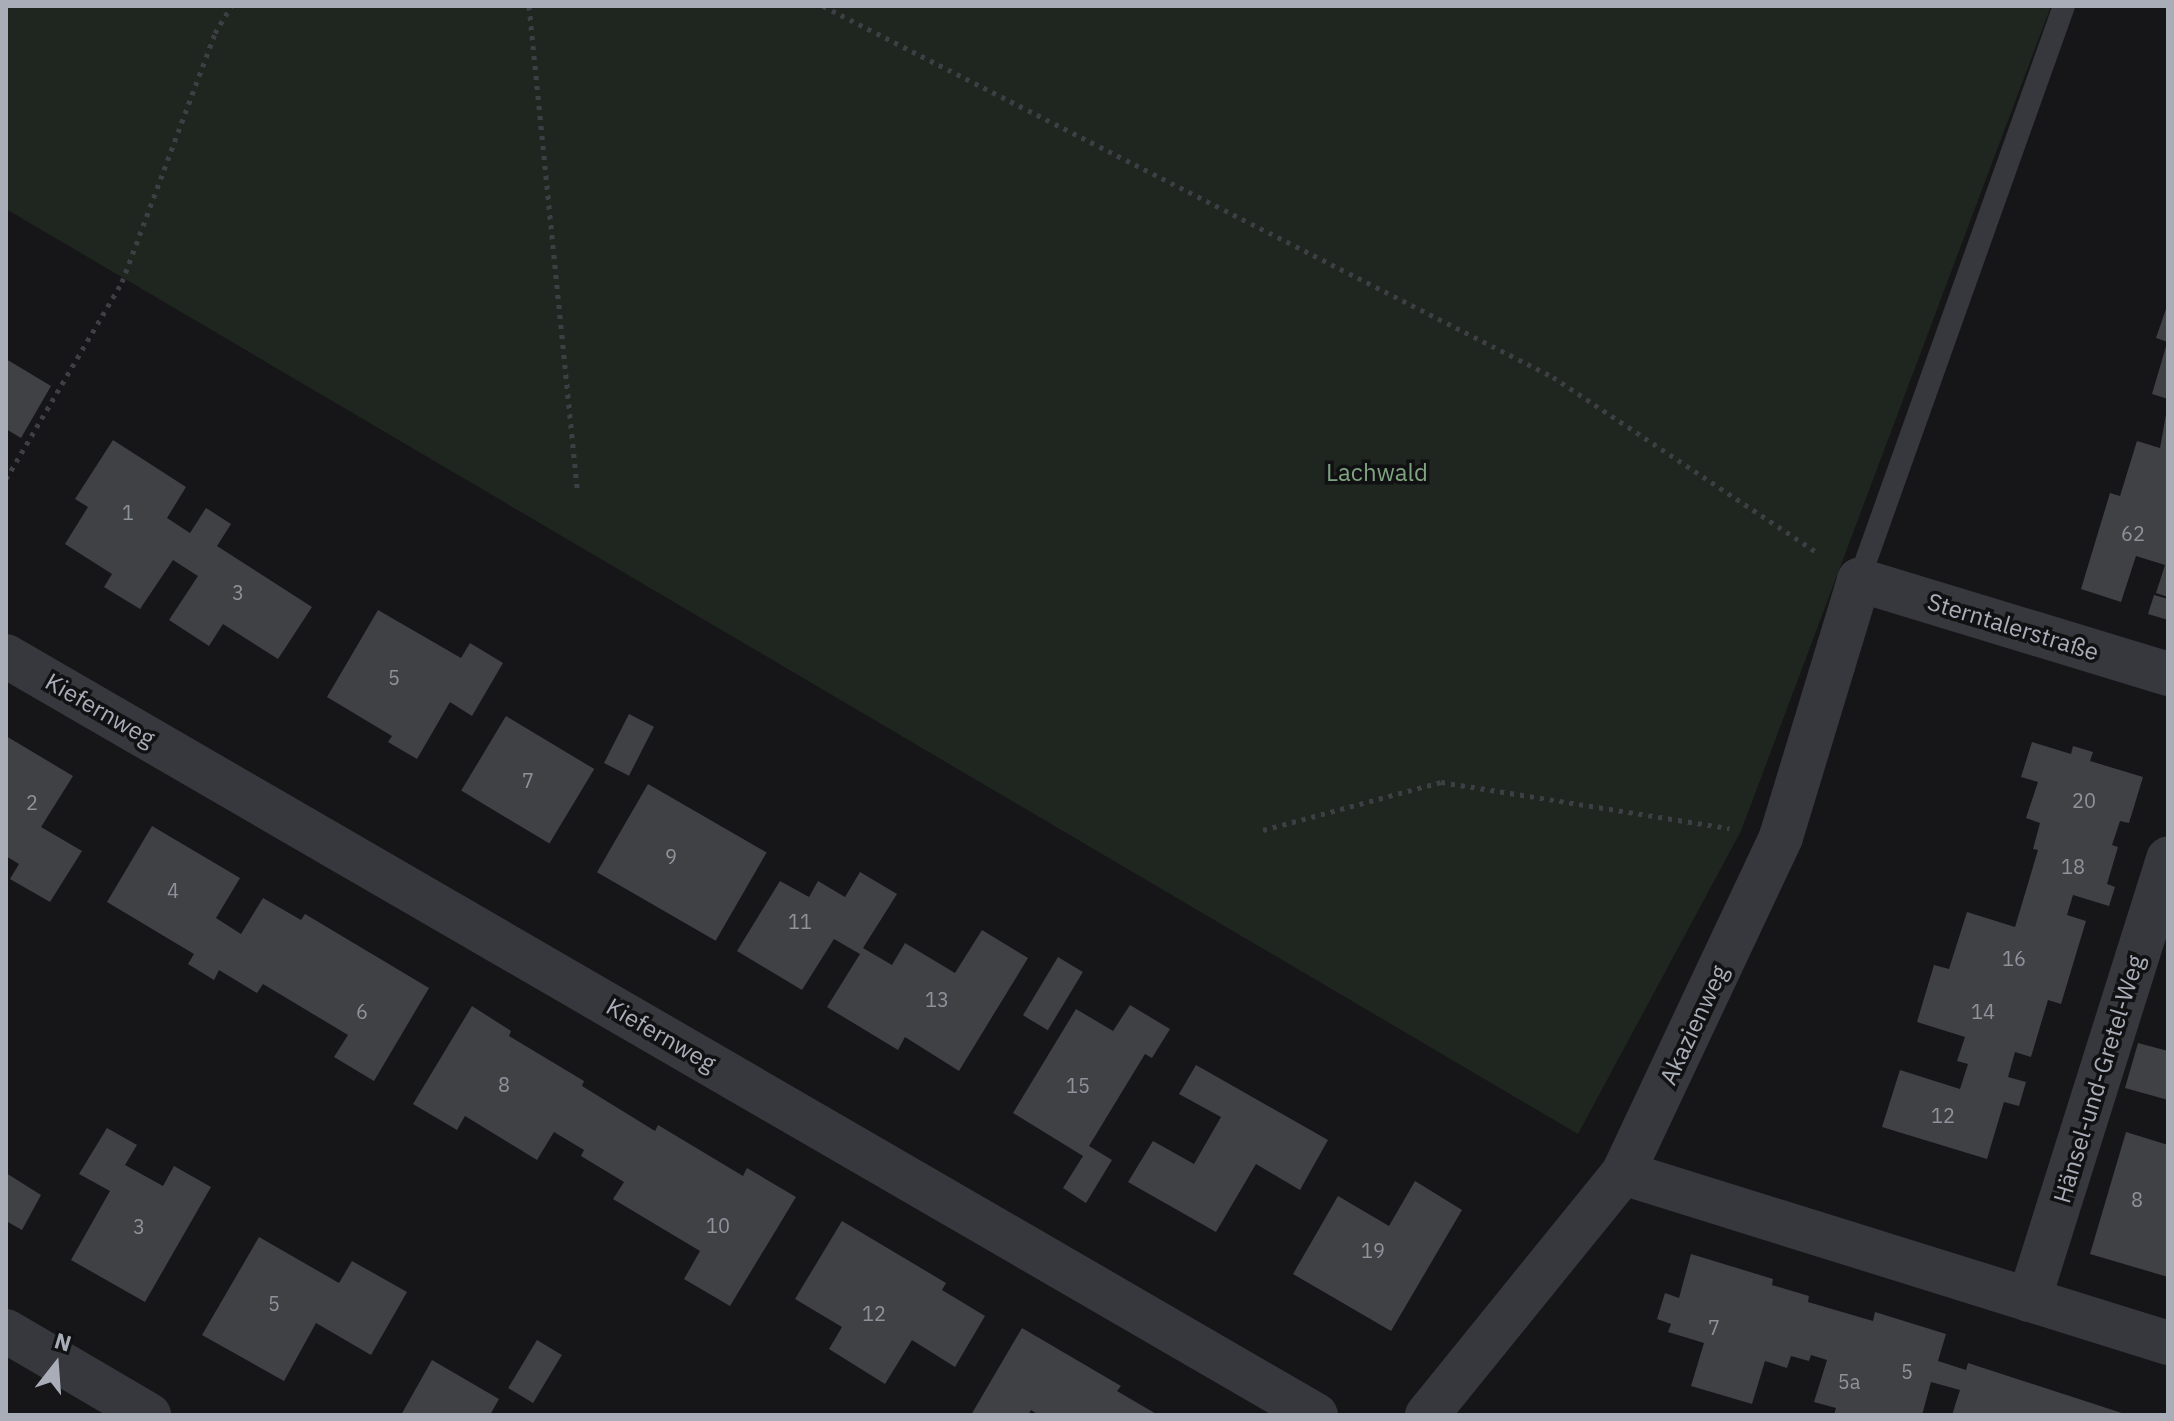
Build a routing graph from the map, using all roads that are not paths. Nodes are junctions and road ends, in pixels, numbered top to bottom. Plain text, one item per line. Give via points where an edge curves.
1 (2064, 6) edge
2 (1859, 580) junction
3 (6, 656) edge
4 (2168, 674) edge
5 (2168, 858) edge
6 (1623, 1173) junction
7 (2029, 1300) junction
8 (6, 1331) edge
9 (2168, 1343) edge
10 (149, 1415) edge
11 (1316, 1415) edge
12 (1427, 1415) edge

1 - 2 lane
2 - 4 street, Sterntalerstraße
2 - 6 street, Akazienweg via 1781,837
3 - 11 street, Kiefernweg
5 - 7 street, Hänsel-und-Gretel-Weg
6 - 7 street
6 - 12 street, Akazienweg
7 - 9 street
8 - 10 street

